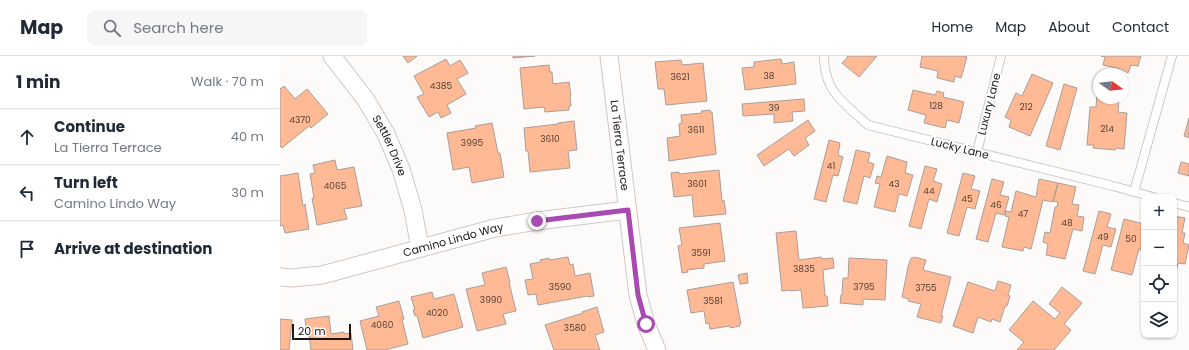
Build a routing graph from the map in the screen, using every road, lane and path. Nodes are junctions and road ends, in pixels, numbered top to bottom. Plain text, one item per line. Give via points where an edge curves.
1 (332, 56) edge
2 (609, 56) edge
3 (824, 56) edge
4 (1001, 56) edge
5 (1172, 56) edge
6 (977, 152) junction
7 (1134, 192) junction
8 (1142, 194) edge
9 (1177, 204) edge
10 (1189, 207) edge
11 (628, 210) junction
12 (420, 248) junction
13 (280, 277) edge
14 (657, 350) edge

1 - 12 street, Settler Drive via 366,100 386,134 414,210
2 - 11 street, La Tierra Terrace
3 - 6 lane, Lucky Lane via 824,67 831,87 868,125
4 - 6 lane, Luxury Lane
5 - 7 lane
6 - 7 lane, Lucky Lane
7 - 8 lane, Lucky Lane
9 - 10 lane
11 - 12 street, Camino Lindo Way via 495,228
11 - 14 street, La Tierra Terrace via 638,295
12 - 13 street, Camino Lindo Way via 322,275

